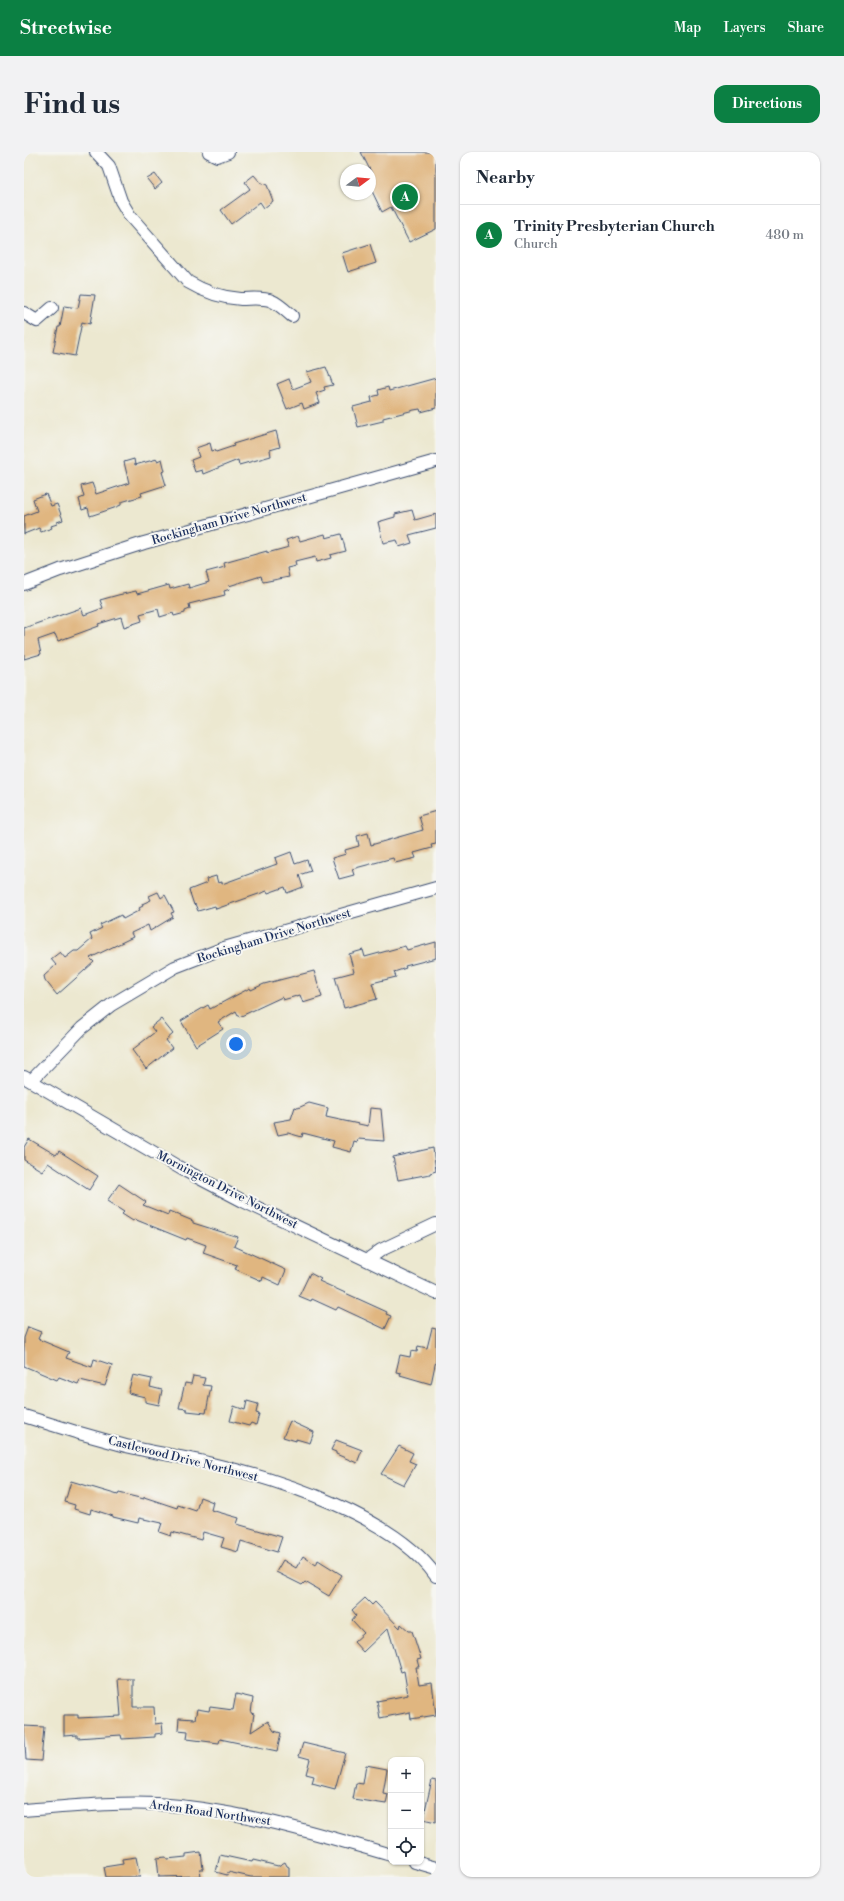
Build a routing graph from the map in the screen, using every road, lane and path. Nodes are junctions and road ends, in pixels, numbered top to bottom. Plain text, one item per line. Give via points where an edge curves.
1 (96, 152) edge
2 (209, 152) edge
3 (228, 152) edge
4 (52, 308) dead end
5 (24, 312) edge
6 (292, 316) dead end
7 (436, 461) edge
8 (24, 584) edge
9 (436, 888) edge
10 (28, 1079) edge
11 (436, 1224) edge
12 (367, 1260) junction
13 (436, 1293) edge
14 (24, 1416) edge
15 (436, 1576) edge
16 (24, 1810) edge
17 (388, 1854) edge
18 (424, 1865) edge
19 (436, 1868) edge

1 - 6 street via 110,166 121,201 130,216 188,282 223,296 261,298 273,302
2 - 3 street via 217,156
4 - 5 street via 37,322
7 - 8 street, Rockingham Drive Northwest via 144,543
9 - 10 street, Rockingham Drive Northwest via 224,948 175,967 111,1005 82,1028
10 - 12 street, Mornington Drive Northwest via 182,1169
11 - 12 street via 381,1250
12 - 13 street, Mornington Drive Northwest
14 - 15 street, Castlewood Drive Northwest via 127,1446 212,1464 291,1487 356,1515 396,1536 413,1549
16 - 17 street, Arden Road Northwest via 119,1803 159,1804 265,1820
18 - 19 street

